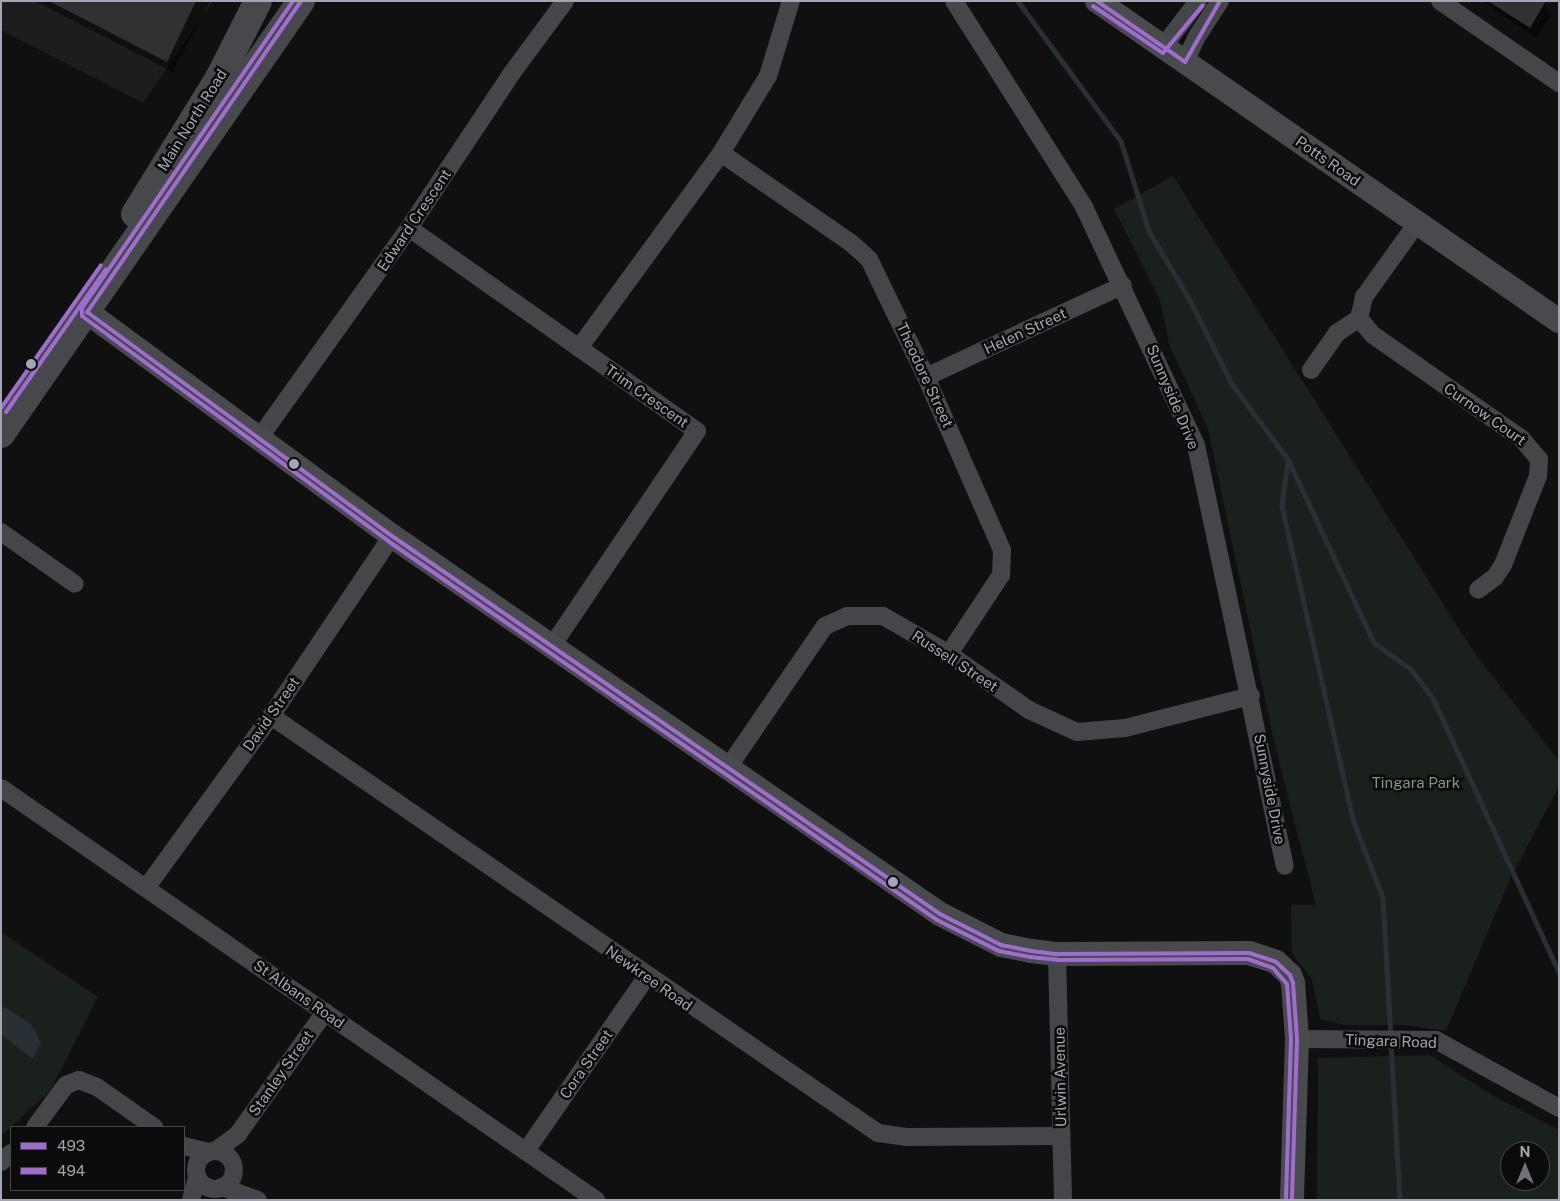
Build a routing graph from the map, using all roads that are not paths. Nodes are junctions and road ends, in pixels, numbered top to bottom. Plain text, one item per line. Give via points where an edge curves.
1 (258, 1) edge
2 (301, 1) edge
3 (565, 1) edge
4 (791, 1) edge
5 (954, 1) edge
6 (1097, 1) edge
7 (1198, 1) edge
8 (1220, 1) edge
9 (1440, 1) edge
10 (1162, 47) junction
11 (1185, 62) junction
12 (1559, 83) edge
13 (721, 153) junction
14 (1417, 223) junction
15 (409, 228) junction
16 (88, 284) junction
17 (1123, 285) junction
18 (87, 312) junction
19 (1359, 318) junction
20 (1559, 321) edge
21 (56, 329) junction
22 (579, 348) junction
23 (1311, 370) dead end
24 (926, 376) junction
25 (1, 408) edge
26 (1, 434) edge
27 (260, 436) junction
28 (1, 532) edge
29 (392, 536) junction
30 (75, 584) dead end
31 (1478, 590) dead end
32 (552, 646) junction
33 (948, 654) junction
34 (1251, 696) junction
35 (271, 716) junction
36 (727, 769) junction
37 (1, 788) edge
38 (1285, 866) dead end
39 (146, 888) junction
40 (1057, 954) junction
41 (647, 976) junction
42 (325, 1012) junction
43 (1296, 1039) junction
44 (1559, 1108) edge
45 (36, 1126) edge
46 (153, 1126) edge
47 (238, 1134) junction
48 (1061, 1136) junction
49 (185, 1146) edge
50 (211, 1152) junction
51 (526, 1152) junction
52 (185, 1155) edge
53 (233, 1166) junction
54 (196, 1174) junction
55 (218, 1188) junction
56 (258, 1199) edge
57 (191, 1200) edge
58 (200, 1200) edge
59 (596, 1200) edge
60 (1063, 1200) edge
61 (1292, 1200) edge

1 - 16 main road, Main North Road via 219,78
2 - 18 main road, Main North Road
3 - 15 street, Edward Crescent via 512,73
4 - 13 street via 768,76
5 - 17 street, Sunnyside Drive via 1084,206
6 - 10 street, Potts Road
7 - 10 street
8 - 11 street
9 - 12 street
10 - 11 street, Potts Road
11 - 14 street, Potts Road
13 - 22 street
13 - 24 street, Theodore Street via 851,243 869,259
14 - 19 street via 1364,297
14 - 20 street, Potts Road
15 - 22 street, Trim Crescent
15 - 27 street, Edward Crescent
16 - 18 main road
16 - 21 main road, Main North Road
17 - 24 street, Helen Street
17 - 34 street, Sunnyside Drive via 1196,445
18 - 21 main road
18 - 26 main road, Main North Road
18 - 27 street
19 - 23 street via 1336,333
19 - 31 street, Curnow Court via 1373,335 1522,439 1539,459 1538,476 1503,565 1495,577
21 - 25 main road, Main North Road
22 - 32 street, Trim Crescent via 697,431
24 - 33 street, Theodore Street via 1002,550 1000,575
27 - 29 street
28 - 30 street
29 - 32 street
29 - 35 street, David Street
32 - 36 street
33 - 34 street, Russell Street via 1030,710 1077,732 1125,728
33 - 36 street, Russell Street via 883,616 847,616 825,626
34 - 38 street, Sunnyside Drive
35 - 39 street, David Street
35 - 41 street, Newkree Road
36 - 40 street via 940,914 1001,945
37 - 39 street, St Albans Road
39 - 42 street, St Albans Road
40 - 43 street via 1250,953 1276,962 1290,975 1293,983
40 - 48 street, Urlwin Avenue
41 - 48 street, Newkree Road via 878,1133 906,1137
41 - 51 street, Cora Street
42 - 47 street, Stanley Street
42 - 51 street, St Albans Road
43 - 44 street, Tingara Road via 1436,1040
43 - 61 street
45 - 46 street via 66,1085 79,1080 97,1087
47 - 50 street, Stanley Street
47 - 53 street, Stanley Street
48 - 60 street, Urlwin Avenue
49 - 50 street
50 - 53 street via 223,1152
50 - 54 street via 198,1162
51 - 59 street, St Albans Road
52 - 54 street
53 - 55 street via 228,1183
53 - 56 street
54 - 55 street via 207,1187
54 - 57 street
55 - 56 street
55 - 58 street

